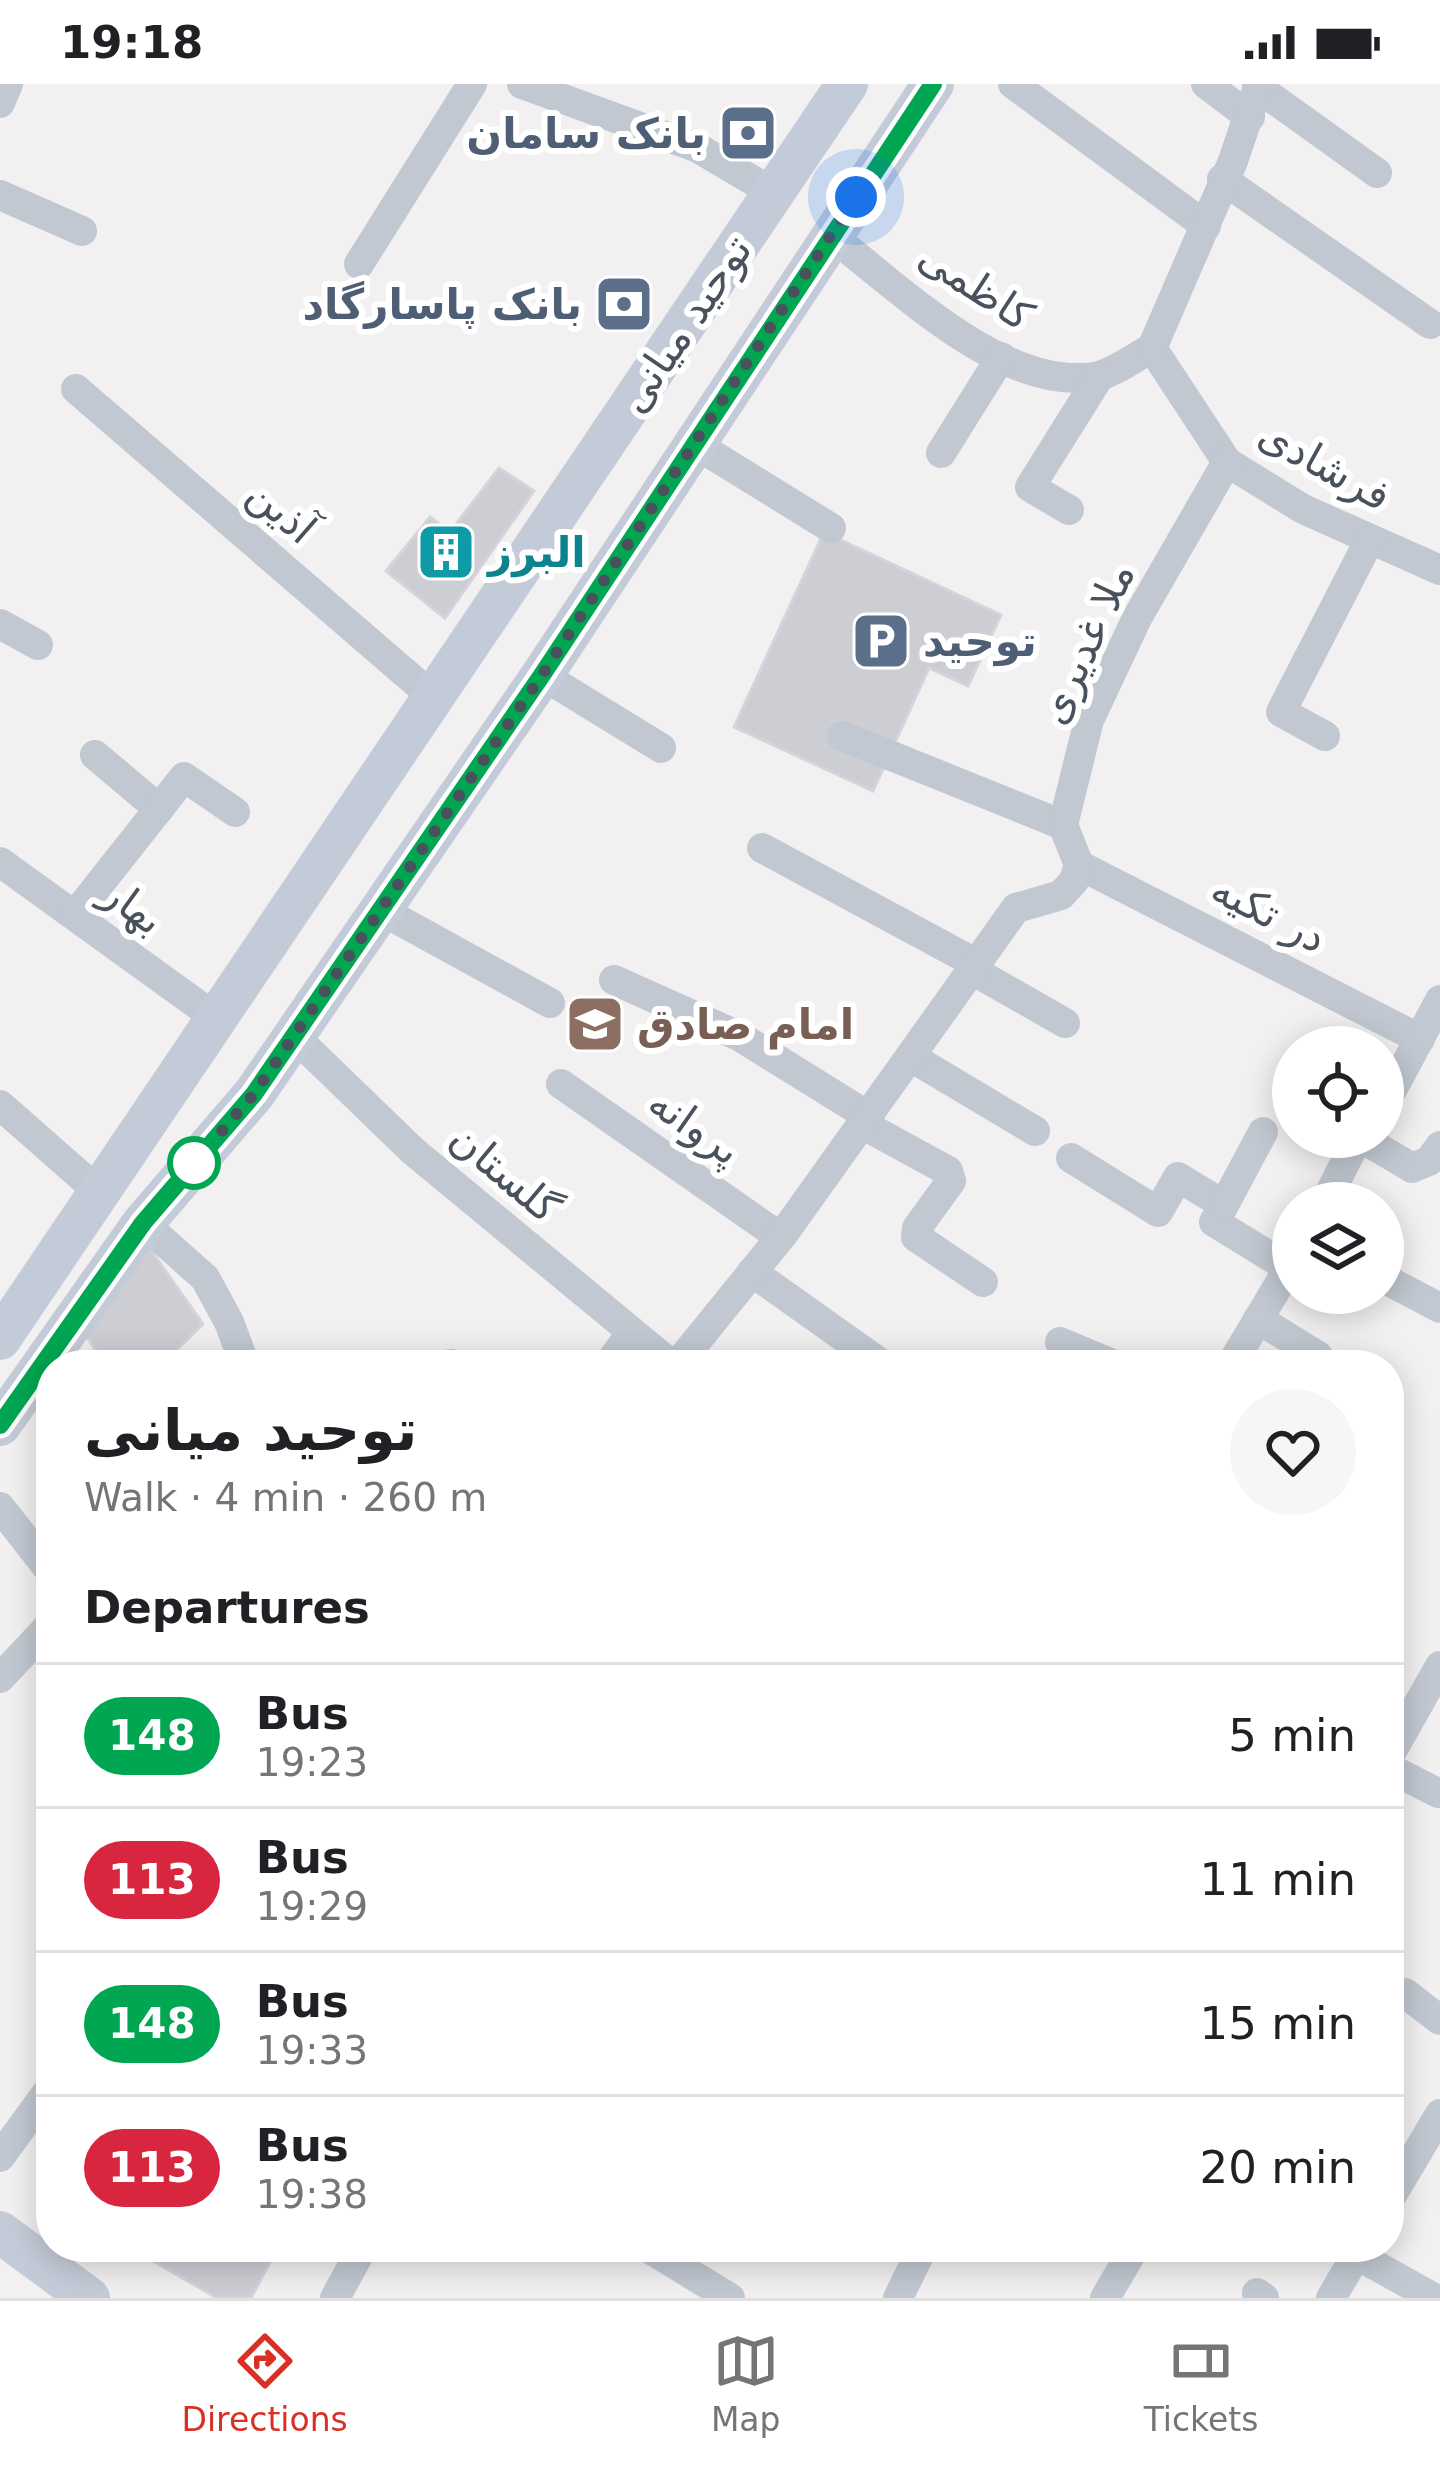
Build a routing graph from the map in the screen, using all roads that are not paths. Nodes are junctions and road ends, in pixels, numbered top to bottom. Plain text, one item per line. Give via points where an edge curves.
1 (8, 84) edge
2 (472, 84) edge
3 (521, 84) edge
4 (847, 84) edge
5 (933, 84) edge
6 (1013, 84) edge
7 (1206, 84) edge
8 (1255, 96) edge
9 (0, 103) edge
10 (1377, 173) dead end
11 (1222, 179) junction
12 (774, 193) junction
13 (0, 195) edge
14 (1206, 226) junction
15 (82, 231) dead end
16 (830, 235) junction
17 (359, 264) dead end
18 (1430, 324) dead end
19 (1152, 347) junction
20 (1001, 357) junction
21 (1099, 377) junction
22 (76, 389) dead end
23 (694, 445) junction
24 (941, 453) dead end
25 (1227, 462) junction
26 (1069, 510) dead end
27 (831, 528) dead end
28 (1370, 539) junction
29 (1438, 561) edge
30 (0, 624) edge
31 (38, 645) dead end
32 (542, 675) junction
33 (434, 697) junction
34 (842, 736) dead end
35 (1325, 736) dead end
36 (661, 748) dead end
37 (95, 755) dead end
38 (160, 809) junction
39 (235, 812) dead end
40 (1064, 825) junction
41 (762, 848) dead end
42 (0, 862) edge
43 (1079, 865) junction
44 (379, 909) junction
45 (75, 915) junction
46 (974, 968) junction
47 (614, 980) dead end
48 (1440, 1000) edge
49 (550, 1003) dead end
50 (216, 1018) junction
51 (1065, 1023) dead end
52 (293, 1035) junction
53 (1420, 1039) junction
54 (911, 1057) junction
55 (1404, 1068) edge
56 (561, 1084) dead end
57 (0, 1106) edge
58 (865, 1120) junction
59 (1035, 1131) dead end
60 (1263, 1132) dead end
61 (1440, 1146) edge
62 (1071, 1158) dead end
63 (1395, 1158) edge
64 (99, 1192) junction
65 (1224, 1205) junction
66 (143, 1223) junction
67 (780, 1238) junction
68 (1272, 1254) edge
69 (752, 1272) junction
70 (982, 1282) dead end
71 (1404, 1289) edge
72 (1272, 1295) edge
73 (1440, 1308) edge
74 (1258, 1318) junction
75 (632, 1332) junction
76 (0, 1340) edge
77 (1060, 1342) dead end
78 (238, 1350) edge
79 (619, 1350) edge
80 (655, 1350) edge
81 (687, 1350) edge
82 (835, 1350) edge
83 (1079, 1350) edge
84 (1240, 1350) edge
85 (1309, 1350) edge
86 (17, 1368) edge
87 (0, 1425) edge
88 (0, 1508) edge
89 (36, 1553) edge
90 (36, 1652) edge
91 (1440, 1666) edge
92 (0, 1678) edge
93 (1404, 1730) edge
94 (1404, 1776) edge
95 (1438, 1793) edge
96 (1406, 1993) dead end
97 (1440, 2020) edge
98 (36, 2108) edge
99 (1440, 2114) edge
100 (0, 2157) edge
101 (1404, 2175) edge
102 (0, 2232) edge
103 (36, 2259) edge
104 (40, 2262) edge
105 (355, 2262) edge
106 (675, 2262) edge
107 (916, 2262) edge
108 (1126, 2262) edge
109 (1352, 2262) edge
110 (1377, 2262) edge
111 (0, 2267) edge
112 (41, 2298) edge
113 (89, 2298) edge
114 (335, 2298) edge
115 (730, 2298) edge
116 (898, 2298) edge
117 (1105, 2298) edge
118 (1331, 2298) edge
119 (1434, 2298) edge

1 - 9 street
2 - 17 street
3 - 12 street via 698,148
4 - 12 main road, توحید میانی
5 - 16 main road, توحید میانی
6 - 14 street
7 - 8 street
8 - 10 street
8 - 11 street
11 - 14 street
11 - 18 street
12 - 33 main road, توحید میانی
13 - 15 street
14 - 19 street
16 - 20 street, کاظمی
16 - 23 main road, توحید میانی
19 - 21 street
19 - 25 street, فرشادی
20 - 21 street, کاظمی via 1051,378
20 - 24 street
21 - 26 street via 1030,487
22 - 33 street, آذین
23 - 27 street
23 - 32 main road, توحید میانی
25 - 28 street, فرشادی
25 - 40 street, ملا غدیری via 1089,719
28 - 29 street, فرشادی
28 - 35 street via 1281,712
30 - 31 street
32 - 36 street
32 - 44 main road, توحید میانی
33 - 50 main road, توحید میانی
34 - 40 street
37 - 38 street
38 - 39 street via 184,777
38 - 45 street
40 - 43 street
41 - 46 street
42 - 45 street, بهار
43 - 46 street via 1060,895 1016,908
43 - 53 street, در تکیه
44 - 49 street
44 - 52 main road, توحید میانی
45 - 50 street, بهار
46 - 51 street
46 - 54 street
47 - 58 street via 739,1036
48 - 53 street
50 - 64 main road, توحید میانی
52 - 66 main road, توحید میانی via 254,1094
52 - 75 street, گلستان via 413,1151
53 - 55 street
54 - 58 street
54 - 59 street
56 - 67 street, پروانه
57 - 64 street
58 - 67 street
58 - 70 street via 948,1171 951,1181 916,1237
60 - 65 street
61 - 63 street via 1412,1168
62 - 65 street via 1158,1212 1178,1177
64 - 76 main road, توحید میانی
65 - 68 street via 1214,1222
66 - 78 street via 205,1278
66 - 86 main road, توحید میانی
67 - 69 street
69 - 81 street
69 - 82 street
71 - 73 street
72 - 74 street
74 - 84 street
74 - 85 street
75 - 79 street
75 - 80 street, گلستان
77 - 83 street
86 - 87 main road, توحید میانی
88 - 89 street
90 - 92 street
91 - 93 street
94 - 95 street
96 - 97 street
98 - 100 street
99 - 101 street
102 - 103 main road
104 - 113 main road
105 - 114 street
106 - 115 street
107 - 116 street
108 - 117 street
109 - 118 street
110 - 119 street
111 - 112 main road

